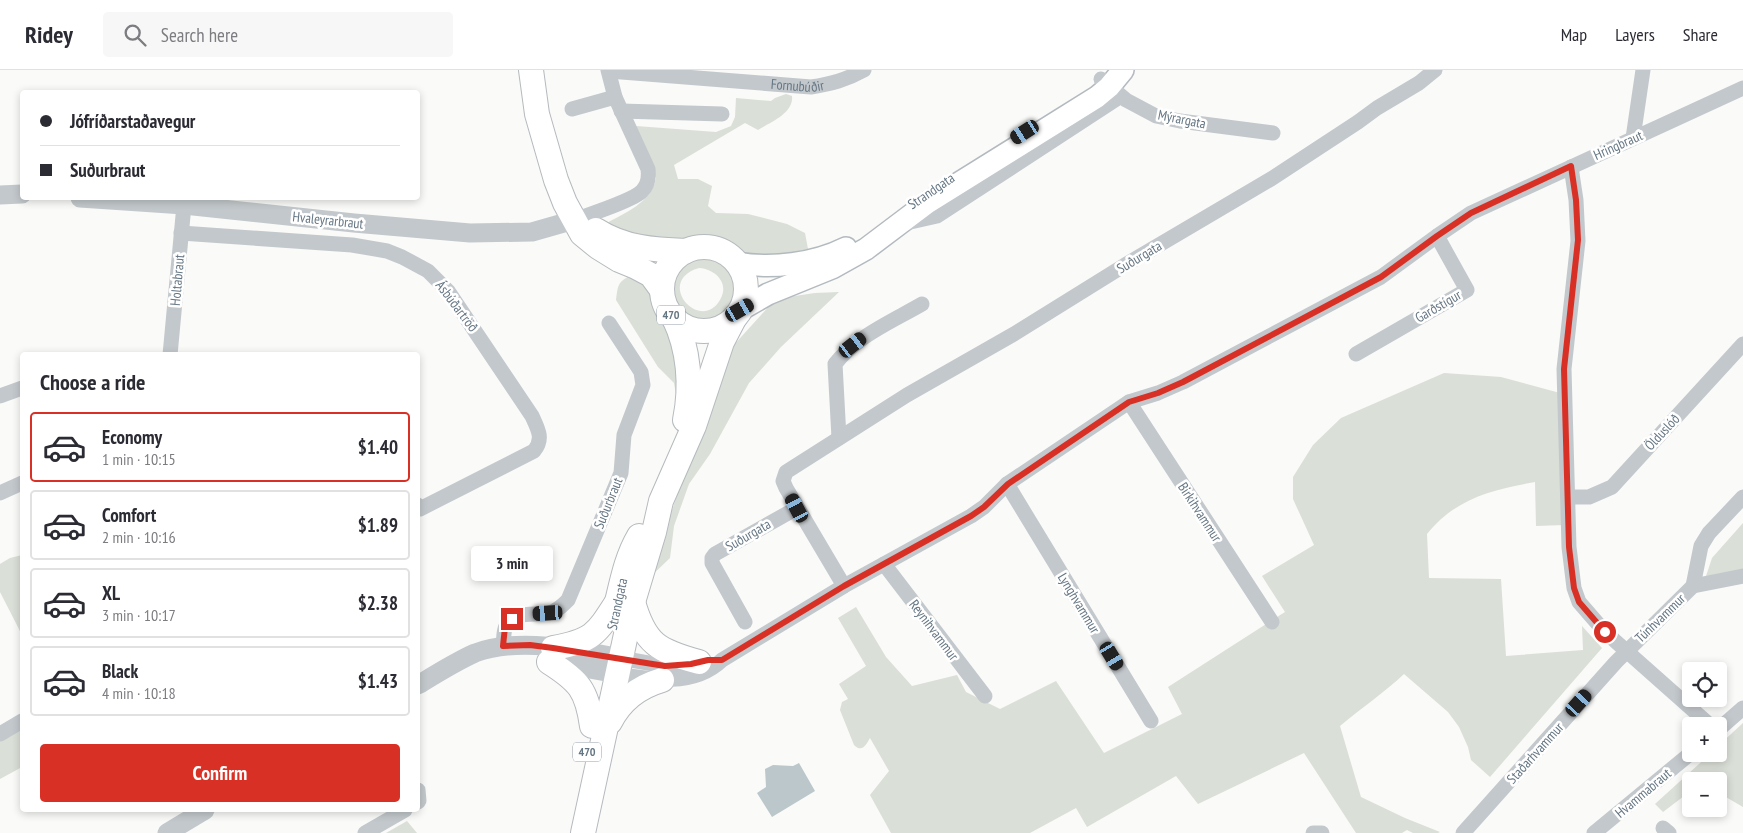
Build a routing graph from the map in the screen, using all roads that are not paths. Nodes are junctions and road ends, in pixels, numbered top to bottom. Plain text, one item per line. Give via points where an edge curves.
1 (531, 70) edge
2 (864, 70) edge
3 (1122, 70) edge
4 (1435, 70) edge
5 (1643, 70) edge
6 (608, 71) edge
7 (1110, 83) edge
8 (1743, 88) edge
9 (618, 104) junction
10 (572, 109) dead end
11 (722, 114) dead end
12 (1273, 133) dead end
13 (1633, 138) junction
14 (1571, 166) junction
15 (20, 194) edge
16 (0, 195) edge
17 (110, 200) edge
18 (184, 205) junction
19 (574, 220) junction
20 (181, 233) junction
21 (1437, 236) junction
22 (686, 251) junction
23 (737, 263) junction
24 (662, 290) junction
25 (922, 304) dead end
26 (738, 314) junction
27 (674, 318) junction
28 (609, 323) dead end
29 (1743, 344) edge
30 (170, 352) edge
31 (1356, 354) dead end
32 (20, 389) edge
33 (0, 396) edge
34 (1129, 402) junction
35 (838, 438) junction
36 (679, 458) junction
37 (20, 484) edge
38 (1008, 484) junction
39 (0, 493) edge
40 (1568, 497) junction
41 (1743, 497) edge
42 (420, 507) edge
43 (797, 508) junction
44 (884, 564) junction
45 (1743, 576) edge
46 (844, 586) junction
47 (1693, 586) junction
48 (625, 602) junction
49 (746, 622) dead end
50 (1272, 622) dead end
51 (507, 646) junction
52 (1627, 651) junction
53 (551, 655) junction
54 (710, 661) junction
55 (611, 665) junction
56 (662, 680) junction
57 (420, 684) edge
58 (985, 696) dead end
59 (1743, 708) edge
60 (1701, 717) edge
61 (1151, 721) dead end
62 (20, 722) edge
63 (1727, 722) edge
64 (598, 731) junction
65 (0, 734) edge
66 (1682, 760) edge
67 (202, 812) edge
68 (402, 812) edge
69 (167, 833) edge
70 (365, 833) edge
71 (570, 833) edge
72 (583, 833) edge
73 (1313, 833) edge
74 (1322, 833) edge
75 (1463, 833) edge
76 (1594, 833) edge

1 - 19 main road, 470 via 537,114 556,180
2 - 6 street, Fornubúðir via 848,79 811,87
3 - 7 main road, Strandgata
4 - 35 street, Suðurgata via 1271,178
5 - 13 street
6 - 9 street, Fornubúðir
7 - 12 street, Mýrargata via 1156,116
7 - 23 main road, Strandgata via 1091,88 1055,114 936,185 884,225 843,250 776,266
7 - 26 main road, Strandgata via 1073,112 927,203 866,249 805,280 768,294
8 - 13 street, Hringbraut
9 - 10 street
9 - 11 street
9 - 19 street, Fornubúðir via 648,169 646,186 636,197
13 - 14 street, Hringbraut
14 - 21 street, Hringbraut via 1471,213
14 - 40 street via 1578,240 1564,369
15 - 16 street
17 - 18 street, Hvaleyrarbraut
18 - 19 street, Hvaleyrarbraut via 470,233 532,232
18 - 20 street, Holtabraut
19 - 22 main road via 629,246
19 - 24 main road, 470 via 587,239 651,276
20 - 30 street, Holtabraut
20 - 42 street, Ásbúðartröð via 332,243 387,251 428,271 448,291 532,416 540,432 540,440 534,451
21 - 31 street, Garðstígur via 1467,290
21 - 34 street, Hringbraut via 1381,277 1333,303 1183,382
22 - 23 main road via 708,247 729,255
22 - 24 main road, 470 via 668,267
23 - 26 main road, 470 via 746,286 745,299
24 - 27 main road, 470
25 - 35 street via 861,338 835,364
26 - 27 main road, 470 via 724,326 698,331
26 - 36 main road, Strandgata / 470 via 722,342 694,426
27 - 36 main road, Strandgata / 470 via 684,344 689,384
28 - 51 street, Suðurbraut via 641,372 643,385 624,435 620,473 568,600 548,613 522,614 512,619 505,627
29 - 40 street, Ölduslóð via 1612,487 1589,497
32 - 33 street
34 - 38 street, Hringbraut
34 - 50 street, Birkihvammur
35 - 43 street, Suðurgata via 786,472 783,481
36 - 48 main road, Strandgata / 470 via 661,501 633,547 624,570
37 - 39 street
38 - 44 street, Hringbraut via 971,516
38 - 61 street, Lynghvammur
40 - 52 street via 1569,547 1579,602
41 - 47 street, Túnhvammur via 1708,533 1701,546
43 - 46 street, Suðurgata
43 - 49 street, Suðurgata via 712,558 712,564
44 - 46 street, Hringbraut
44 - 58 street, Reynihvammur
45 - 47 street, Túnhvammur
46 - 54 street, Hringbraut
47 - 52 street, Túnhvammur
48 - 53 main road via 592,636
48 - 54 main road via 655,645 672,654
48 - 55 main road, Strandgata / 470
51 - 53 street
51 - 57 street via 477,653
52 - 60 street
52 - 75 street, Staðarhvammur
53 - 55 street
53 - 64 main road via 582,689
54 - 55 street, Hringbraut via 665,666
54 - 56 street, Hringbraut via 714,668 702,674
55 - 56 street, Hringbraut
55 - 64 main road, Strandgata / 470
56 - 64 main road via 647,684 623,701
59 - 63 street
62 - 65 street
64 - 71 main road, Strandgata / 470
64 - 72 main road, Strandgata / 470
66 - 76 street, Hvammabraut
67 - 69 street
68 - 70 street
73 - 74 street

